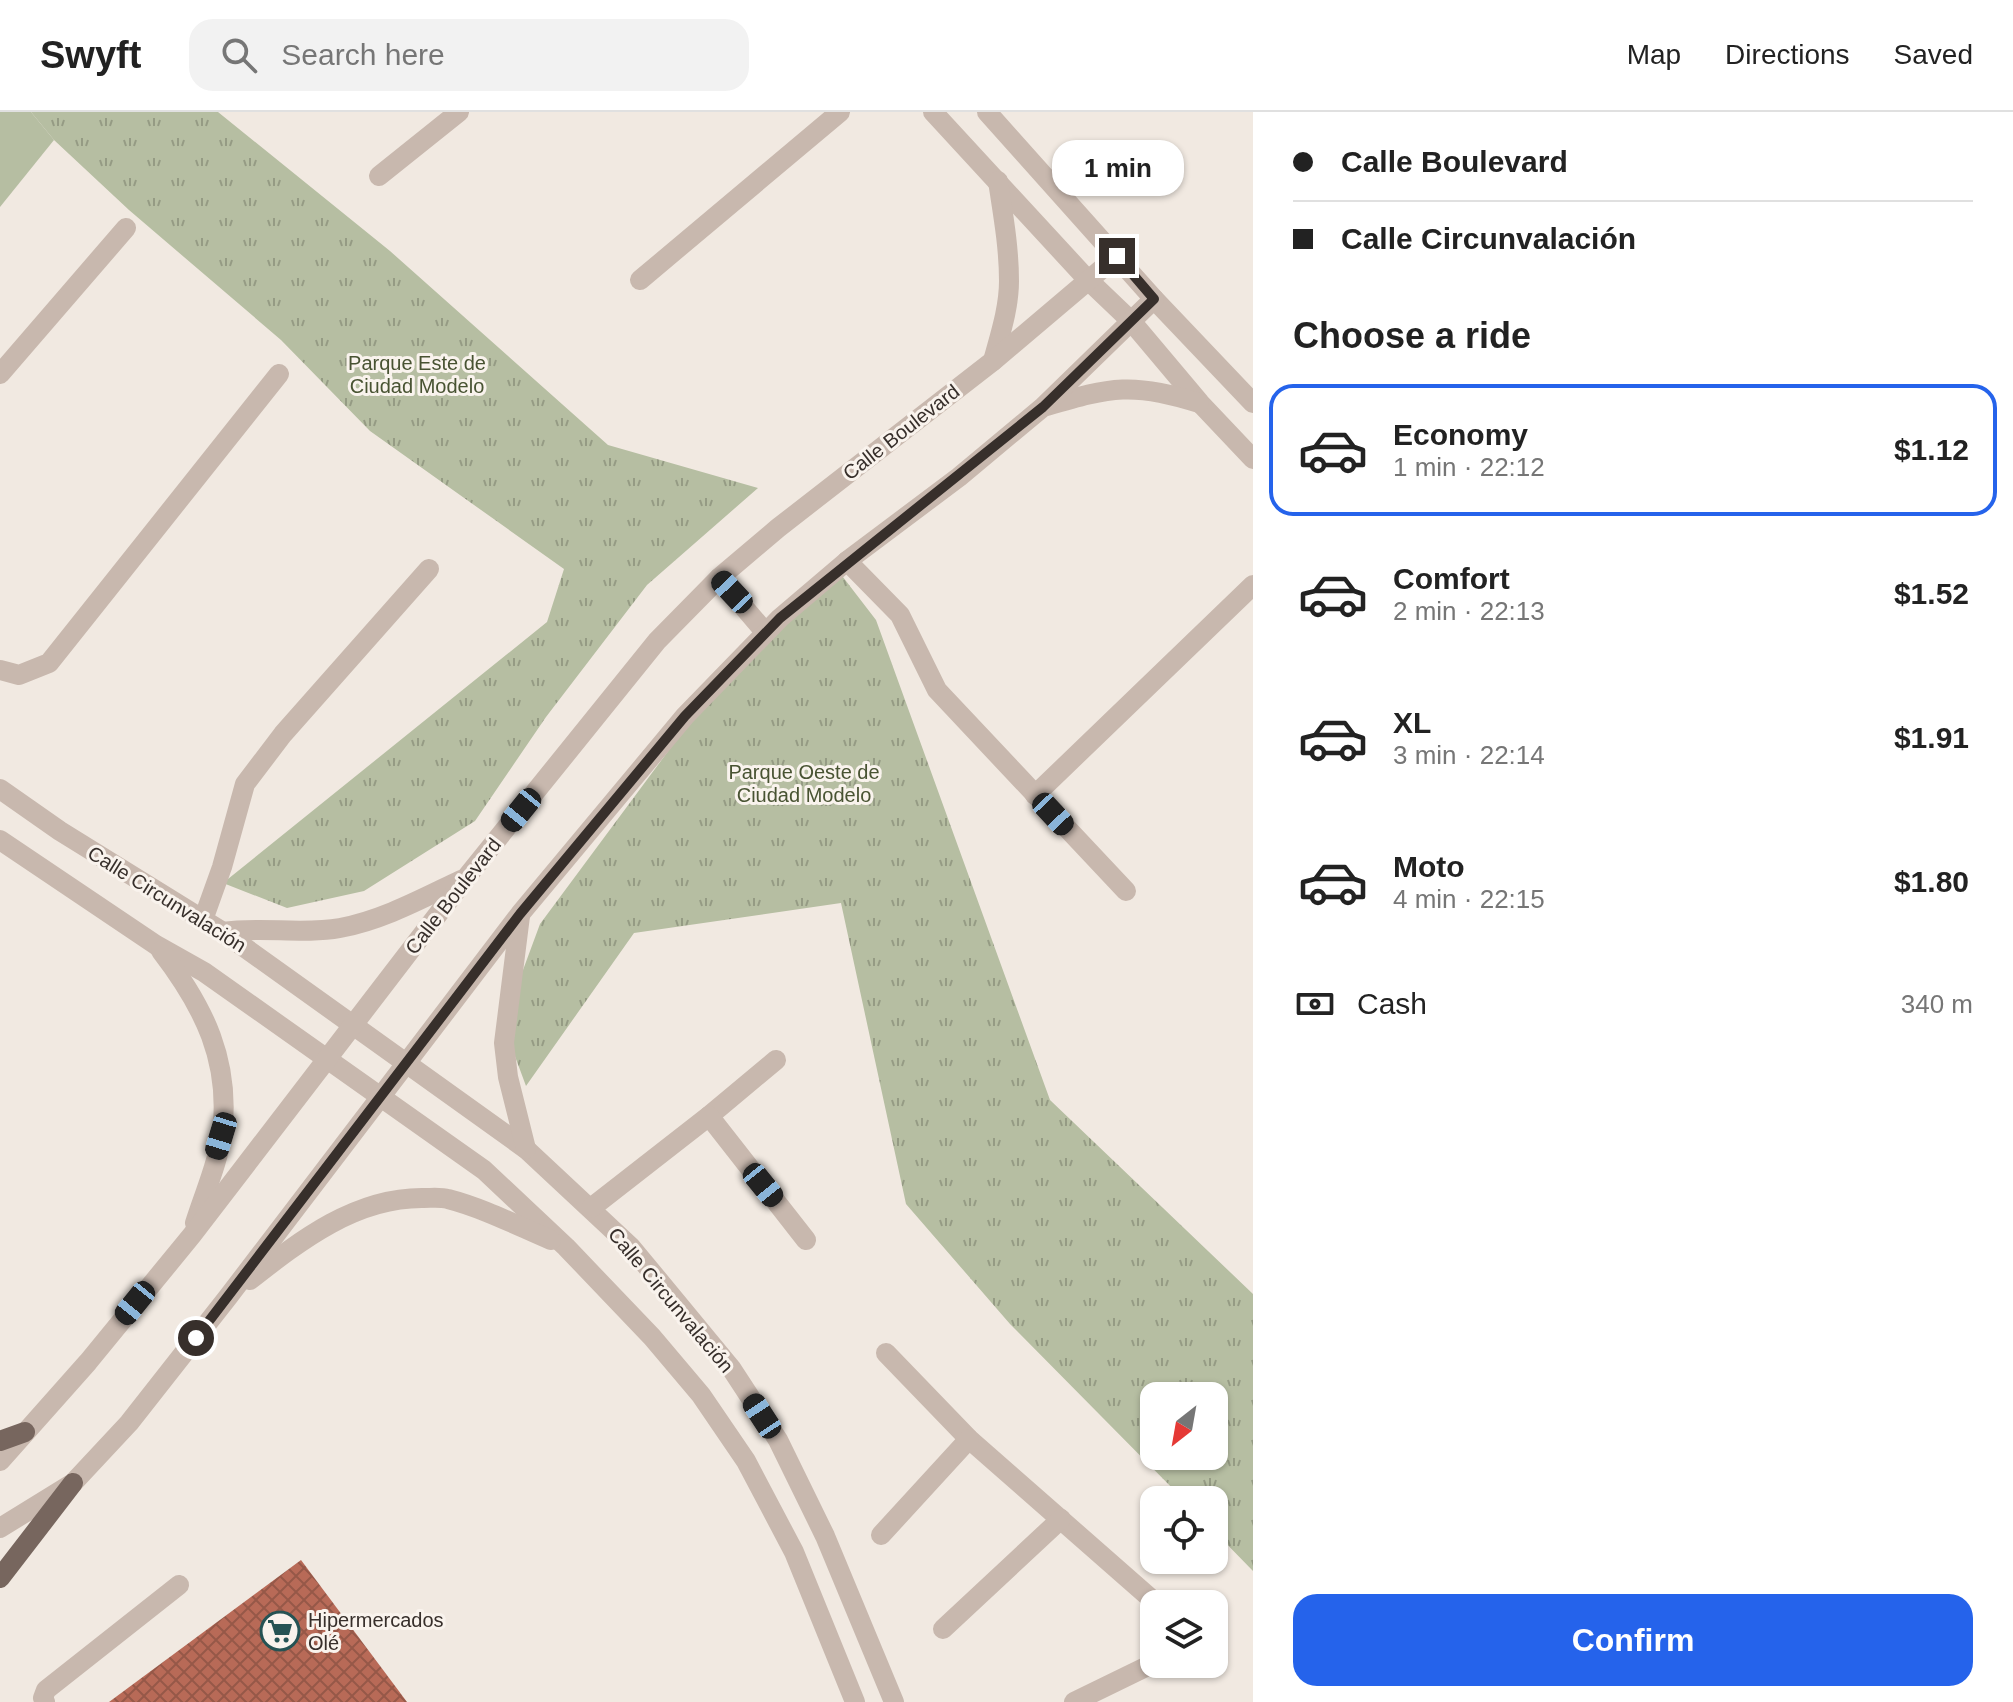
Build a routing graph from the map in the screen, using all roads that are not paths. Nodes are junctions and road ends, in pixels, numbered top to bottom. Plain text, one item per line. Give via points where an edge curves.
1 (459, 112) edge
2 (840, 112) edge
3 (933, 112) edge
4 (987, 112) edge
5 (379, 176) dead end
6 (998, 181) junction
7 (126, 228) dead end
8 (1117, 256) junction
9 (1087, 279) junction
10 (640, 280) dead end
11 (1154, 299) junction
12 (1131, 321) junction
13 (993, 361) junction
14 (0, 374) edge
15 (279, 374) dead end
16 (1200, 403) junction
17 (1253, 403) edge
18 (1043, 407) junction
19 (1253, 459) edge
20 (847, 561) junction
21 (429, 569) dead end
22 (719, 578) junction
23 (1253, 585) edge
24 (765, 632) junction
25 (0, 670) edge
26 (0, 789) edge
27 (1035, 795) junction
28 (0, 840) edge
29 (465, 879) junction
30 (1126, 891) dead end
31 (520, 914) junction
32 (203, 920) junction
33 (223, 932) junction
34 (156, 945) junction
35 (353, 1025) junction
36 (327, 1058) junction
37 (776, 1060) dead end
38 (406, 1064) junction
39 (381, 1097) junction
40 (709, 1116) junction
41 (526, 1149) junction
42 (591, 1208) junction
43 (192, 1235) junction
44 (806, 1240) dead end
45 (566, 1247) junction
46 (228, 1297) junction
47 (886, 1353) dead end
48 (25, 1432) junction
49 (969, 1439) junction
50 (0, 1441) edge
51 (0, 1461) edge
52 (73, 1483) junction
53 (1061, 1519) junction
54 (0, 1528) edge
55 (881, 1535) dead end
56 (0, 1578) edge
57 (179, 1585) dead end
58 (1141, 1590) edge
59 (943, 1629) dead end
60 (1140, 1670) edge
61 (45, 1702) edge
62 (855, 1702) edge
63 (894, 1702) edge
64 (1074, 1702) edge

1 - 5 street
2 - 10 street
3 - 6 street
4 - 8 street
6 - 9 street
6 - 13 street via 1009,283
7 - 14 street
8 - 9 street, Calle Boulevard
8 - 11 street
9 - 12 street
9 - 13 street, Calle Boulevard
11 - 12 street
11 - 17 street
12 - 16 street
12 - 18 street
13 - 22 street, Calle Boulevard
15 - 25 street via 49,663 19,675
16 - 18 street via 1128,388 1100,390
16 - 19 street
18 - 20 street
20 - 24 street
20 - 27 street via 900,615 937,690
21 - 32 street via 245,784
22 - 24 street
22 - 29 street, Calle Boulevard via 657,641
23 - 27 street
24 - 31 street via 685,716
26 - 32 street, Calle Circunvalación
27 - 30 street
28 - 34 street, Calle Circunvalación
29 - 33 street via 396,911 339,928
29 - 35 street, Calle Boulevard
31 - 38 street
31 - 41 street via 504,1043
32 - 33 street, Calle Circunvalación
33 - 35 street, Calle Circunvalación
34 - 36 street, Calle Circunvalación
34 - 43 street via 190,988 224,1082 221,1136
35 - 36 street, Calle Boulevard
35 - 38 street, Calle Circunvalación
36 - 39 street, Calle Circunvalación
36 - 43 street, Calle Boulevard
37 - 40 street
38 - 39 street
38 - 41 street, Calle Circunvalación
39 - 45 street, Calle Circunvalación via 484,1170
39 - 46 street
40 - 42 street
40 - 44 street
41 - 42 street, Calle Circunvalación
42 - 63 street, Calle Circunvalación via 631,1247 731,1368 778,1440 825,1536
43 - 48 street, Calle Boulevard
45 - 46 street via 446,1198 406,1198 363,1207 328,1225
45 - 62 street, Calle Circunvalación via 701,1395 746,1461 794,1552
46 - 52 street via 129,1423
47 - 49 street
48 - 50 main road
48 - 51 street, Calle Boulevard
49 - 53 street
49 - 55 street
52 - 54 street
52 - 56 main road
53 - 58 street
53 - 59 street
57 - 61 street via 46,1690
60 - 64 street

